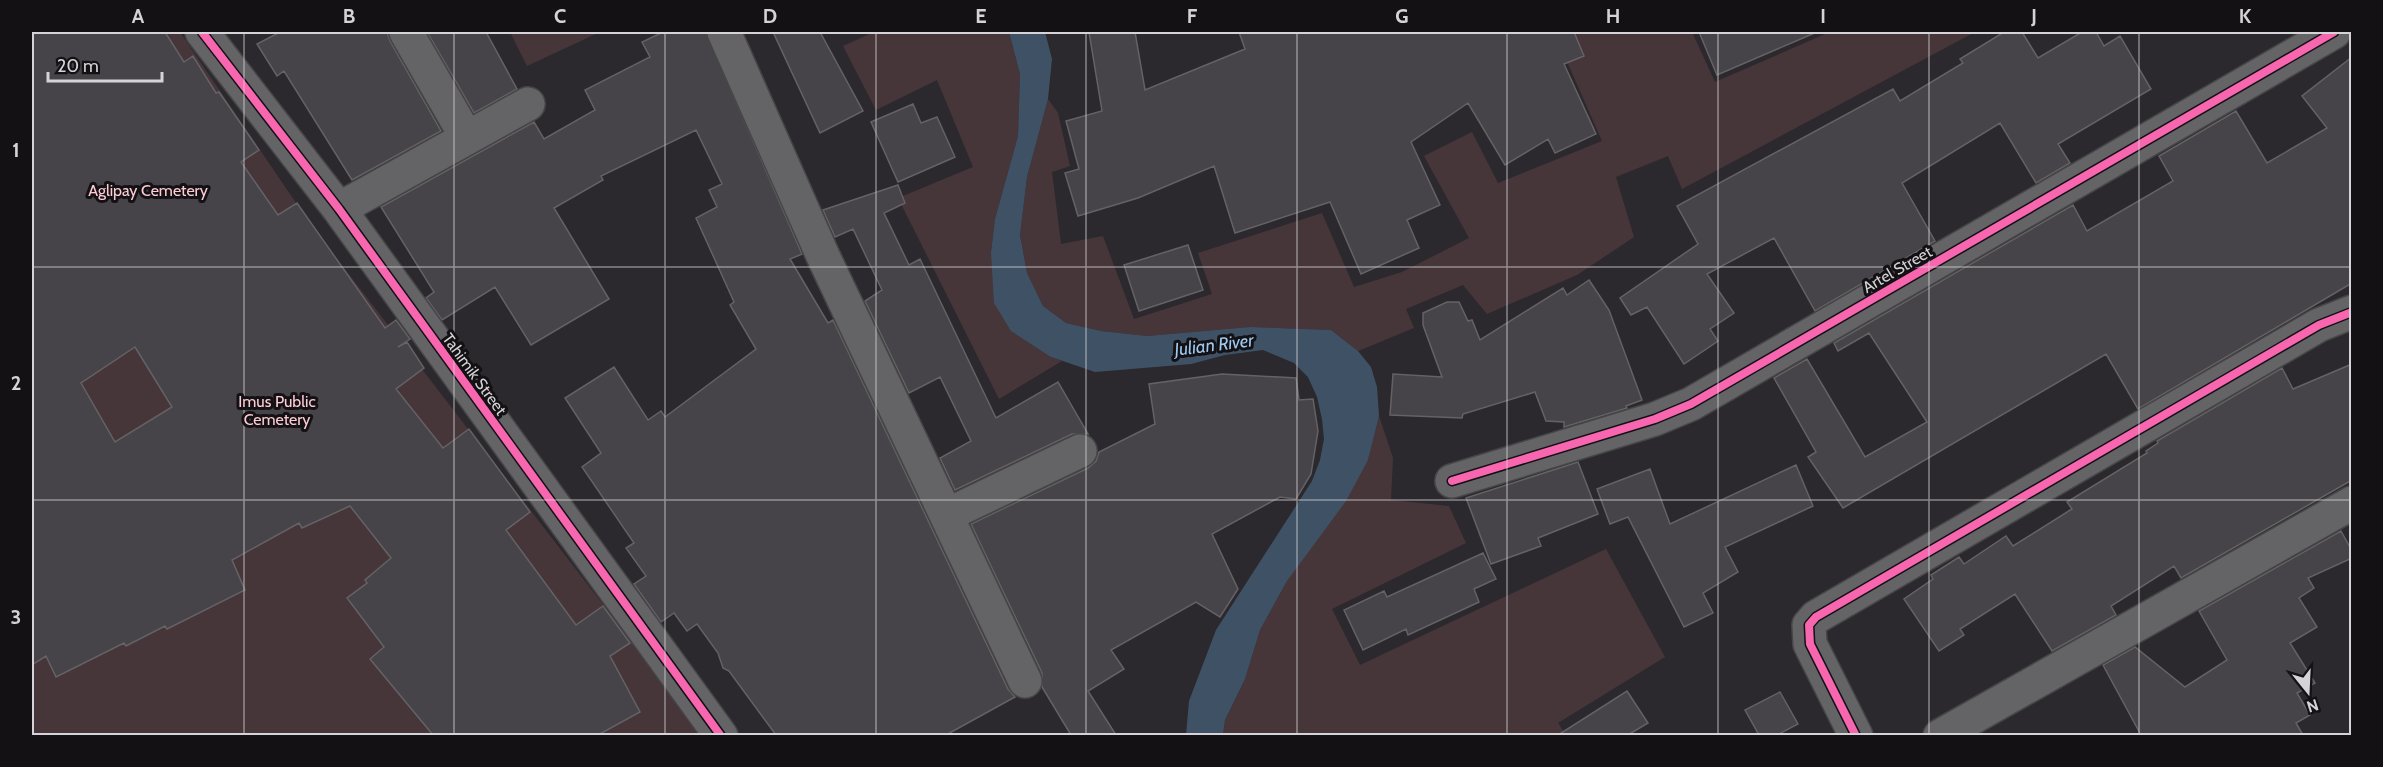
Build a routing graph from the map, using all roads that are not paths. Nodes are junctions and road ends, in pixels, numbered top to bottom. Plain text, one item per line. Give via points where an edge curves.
1 (202, 32) edge
2 (406, 32) edge
3 (724, 32) edge
4 (2334, 32) edge
5 (528, 104) dead end
6 (466, 138) junction
7 (339, 209) junction
8 (2352, 312) edge
9 (1080, 451) dead end
10 (1452, 481) dead end
11 (2352, 503) edge
12 (946, 515) junction
13 (1025, 681) dead end
14 (721, 735) edge
15 (1856, 735) edge
16 (1940, 735) edge

1 - 7 street, Tahimik Street
2 - 6 street
3 - 12 street via 823,256
4 - 10 street, Artel Street via 1691,404 1656,419
5 - 6 street
6 - 7 street
7 - 14 street, Tahimik Street
8 - 15 street via 2319,325 1816,616 1809,625 1810,644
9 - 12 street
11 - 16 street
12 - 13 street

